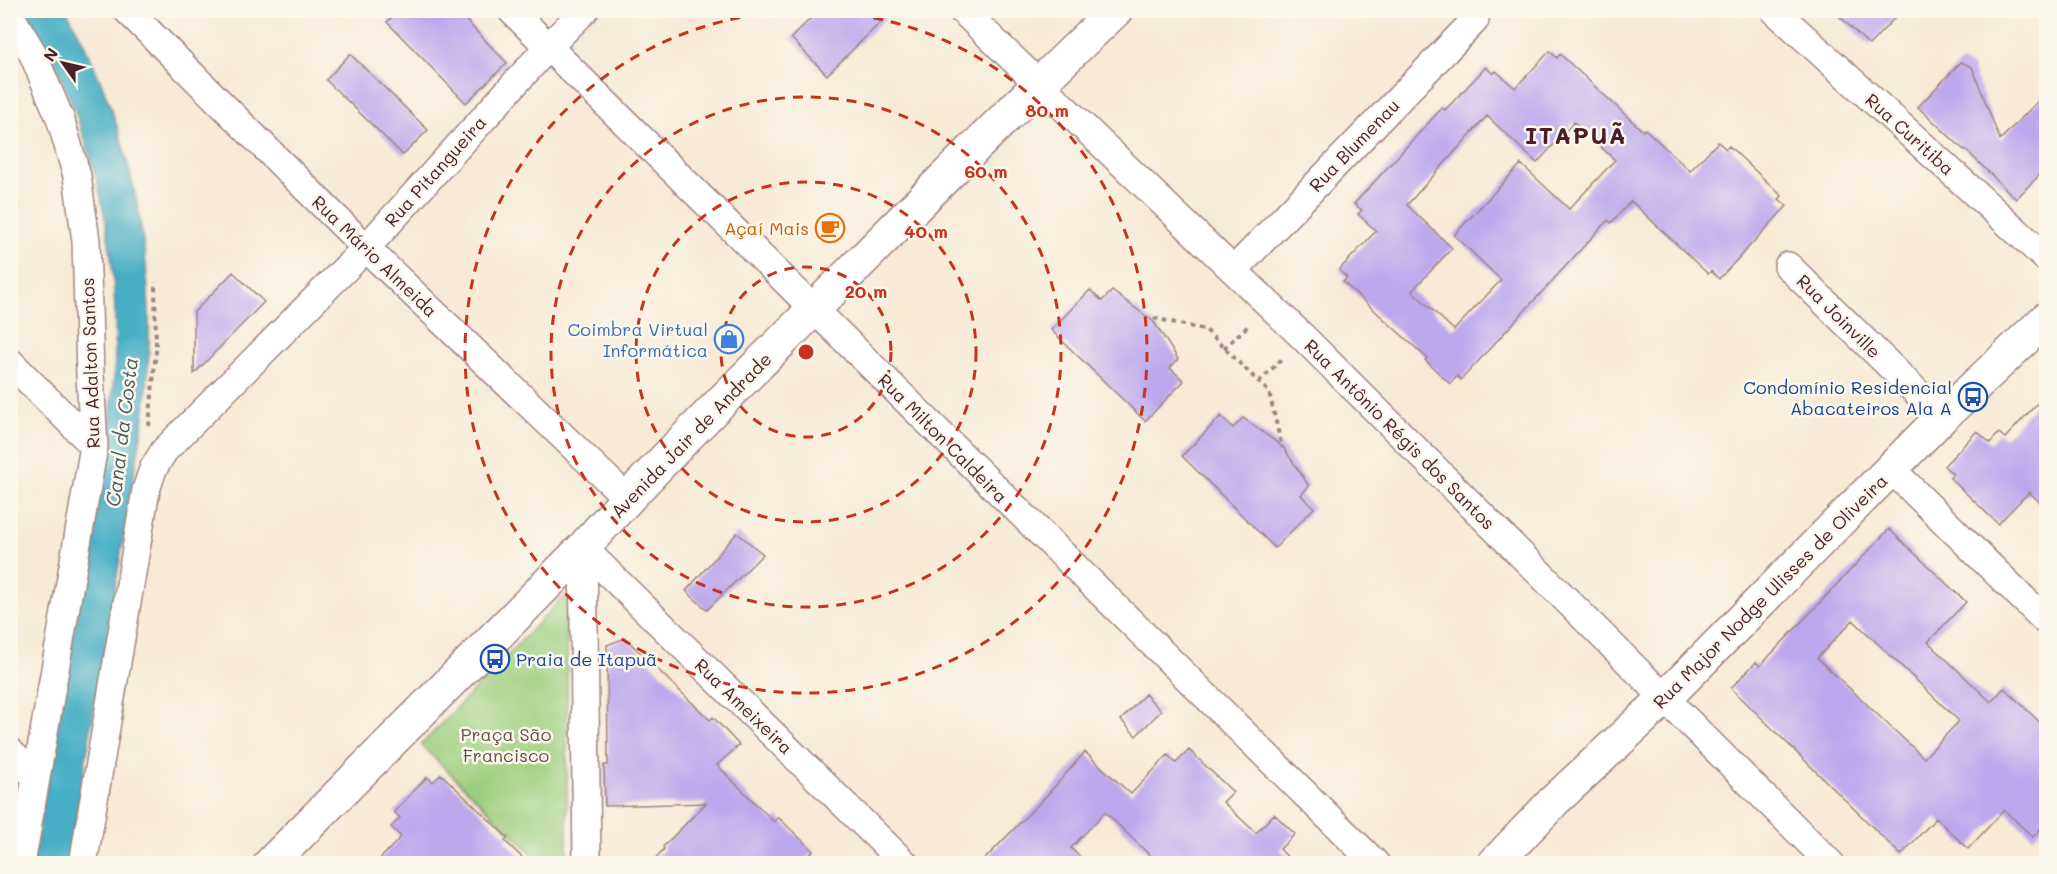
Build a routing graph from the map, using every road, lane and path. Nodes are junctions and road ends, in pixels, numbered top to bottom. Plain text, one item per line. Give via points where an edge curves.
1 (127, 10) edge
2 (511, 10) edge
3 (585, 10) edge
4 (962, 10) edge
5 (1116, 10) edge
6 (1774, 10) edge
7 (10, 15) edge
8 (1475, 20) dead end
9 (549, 46) junction
10 (1038, 84) junction
11 (366, 248) junction
12 (2046, 258) edge
13 (1788, 266) dead end
14 (1234, 270) junction
15 (155, 282) dead end
16 (1270, 305) junction
17 (813, 310) junction
18 (1154, 318) dead end
19 (2046, 319) edge
20 (1304, 338) junction
21 (1224, 348) junction
22 (10, 362) edge
23 (1259, 382) junction
24 (1941, 417) junction
25 (149, 428) dead end
26 (94, 446) junction
27 (1282, 448) dead end
28 (1891, 469) junction
29 (627, 498) junction
30 (583, 548) junction
31 (2046, 621) edge
32 (1665, 698) junction
33 (10, 752) edge
34 (36, 777) junction
35 (21, 864) edge
36 (83, 864) edge
37 (270, 864) edge
38 (587, 864) edge
39 (905, 864) edge
40 (1376, 864) edge
41 (1494, 864) edge
42 (1831, 864) edge

1 - 11 street, Rua Mário Almeida
2 - 9 street, Rua Milton Caldeira
3 - 9 street, Rua Pitangueira
4 - 10 street, Rua Antônio Régis dos Santos
5 - 10 main road, Avenida Jair de Andrade
6 - 12 street, Rua Curitiba
7 - 26 street, Rua Adalton Santos via 32,52 55,107 77,176 86,241
8 - 14 street, Rua Blumenau
9 - 11 street, Rua Pitangueira
9 - 17 street, Rua Milton Caldeira
10 - 14 street, Rua Antônio Régis dos Santos
10 - 17 main road, Avenida Jair de Andrade
11 - 29 street, Rua Mário Almeida
11 - 36 street, Rua Pitangueira via 159,459 150,476
13 - 24 street, Rua Joinville
14 - 16 street, Rua Antônio Régis dos Santos
15 - 25 path via 156,351
16 - 20 street, Rua Antônio Régis dos Santos
16 - 21 path
17 - 29 main road, Avenida Jair de Andrade
17 - 40 street, Rua Milton Caldeira
18 - 21 path via 1206,330
19 - 24 main road, Rua Major Nodge Ulisses de Oliveira
20 - 23 path
20 - 32 street, Rua Antônio Régis dos Santos
21 - 23 path
22 - 26 street
23 - 27 path via 1269,392
24 - 28 main road, Rua Major Nodge Ulisses de Oliveira
26 - 34 street, Rua Adalton Santos
28 - 31 street
28 - 32 main road, Rua Major Nodge Ulisses de Oliveira
29 - 30 main road, Avenida Jair de Andrade
30 - 37 main road, Avenida Jair de Andrade
30 - 38 street
30 - 39 street, Rua Ameixeira
32 - 41 main road, Rua Major Nodge Ulisses de Oliveira via 1554,801
32 - 42 street, Rua Antônio Régis dos Santos
33 - 34 street
34 - 35 street, Rua Adalton Santos

